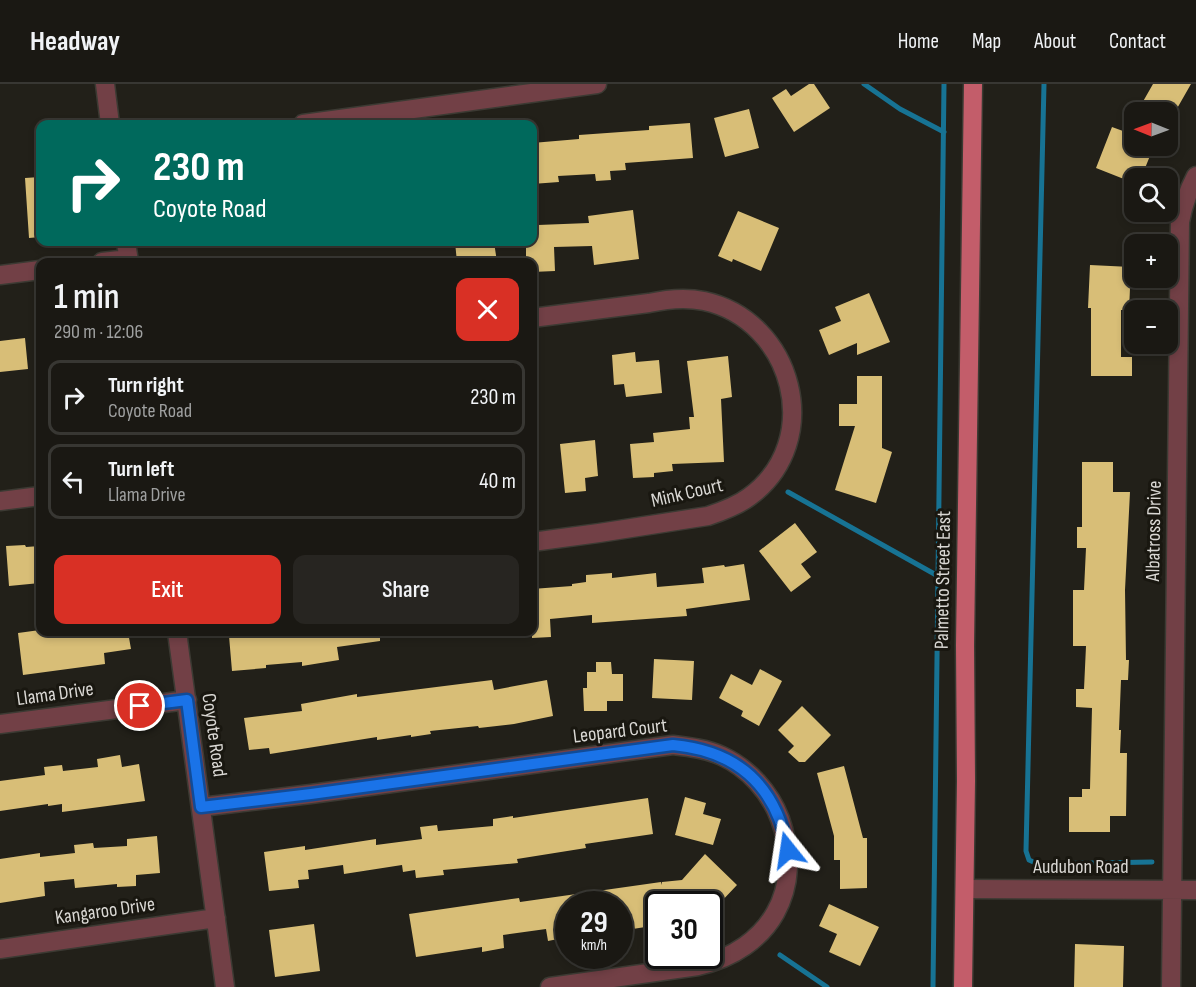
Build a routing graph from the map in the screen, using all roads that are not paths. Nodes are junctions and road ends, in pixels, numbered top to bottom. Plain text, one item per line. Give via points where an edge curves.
1 (105, 84) edge
2 (597, 84) edge
3 (973, 84) edge
4 (110, 120) edge
5 (332, 120) edge
6 (1196, 176) edge
7 (36, 270) edge
8 (0, 275) edge
9 (537, 317) edge
10 (36, 496) edge
11 (0, 501) edge
12 (537, 541) edge
13 (178, 636) edge
14 (187, 700) junction
15 (0, 724) edge
16 (201, 807) junction
17 (965, 889) junction
18 (1172, 890) junction
19 (1196, 891) edge
20 (216, 918) junction
21 (0, 949) edge
22 (225, 987) edge
23 (550, 987) edge
24 (963, 987) edge
25 (1171, 987) edge

1 - 4 street
2 - 5 street
3 - 17 main road, Palmetto Street East
6 - 18 street, Albatross Drive via 1183,204 1180,222
7 - 8 street
9 - 12 street, Mink Court via 666,299 720,305 751,323 775,350 789,383 792,416 788,440 772,475 737,505 708,516
10 - 11 street
13 - 14 street, Coyote Road
14 - 15 street, Llama Drive
14 - 16 street, Coyote Road
16 - 20 street, Coyote Road
16 - 23 street, Leopard Court via 673,745 723,757 751,776 772,803 788,850 787,882 767,926 743,948 714,963
17 - 18 street, Audubon Road
17 - 24 main road, Palmetto Street East
18 - 19 street, Audubon Road
18 - 25 street, Albatross Drive
20 - 21 street, Kangaroo Drive
20 - 22 street, Coyote Road

